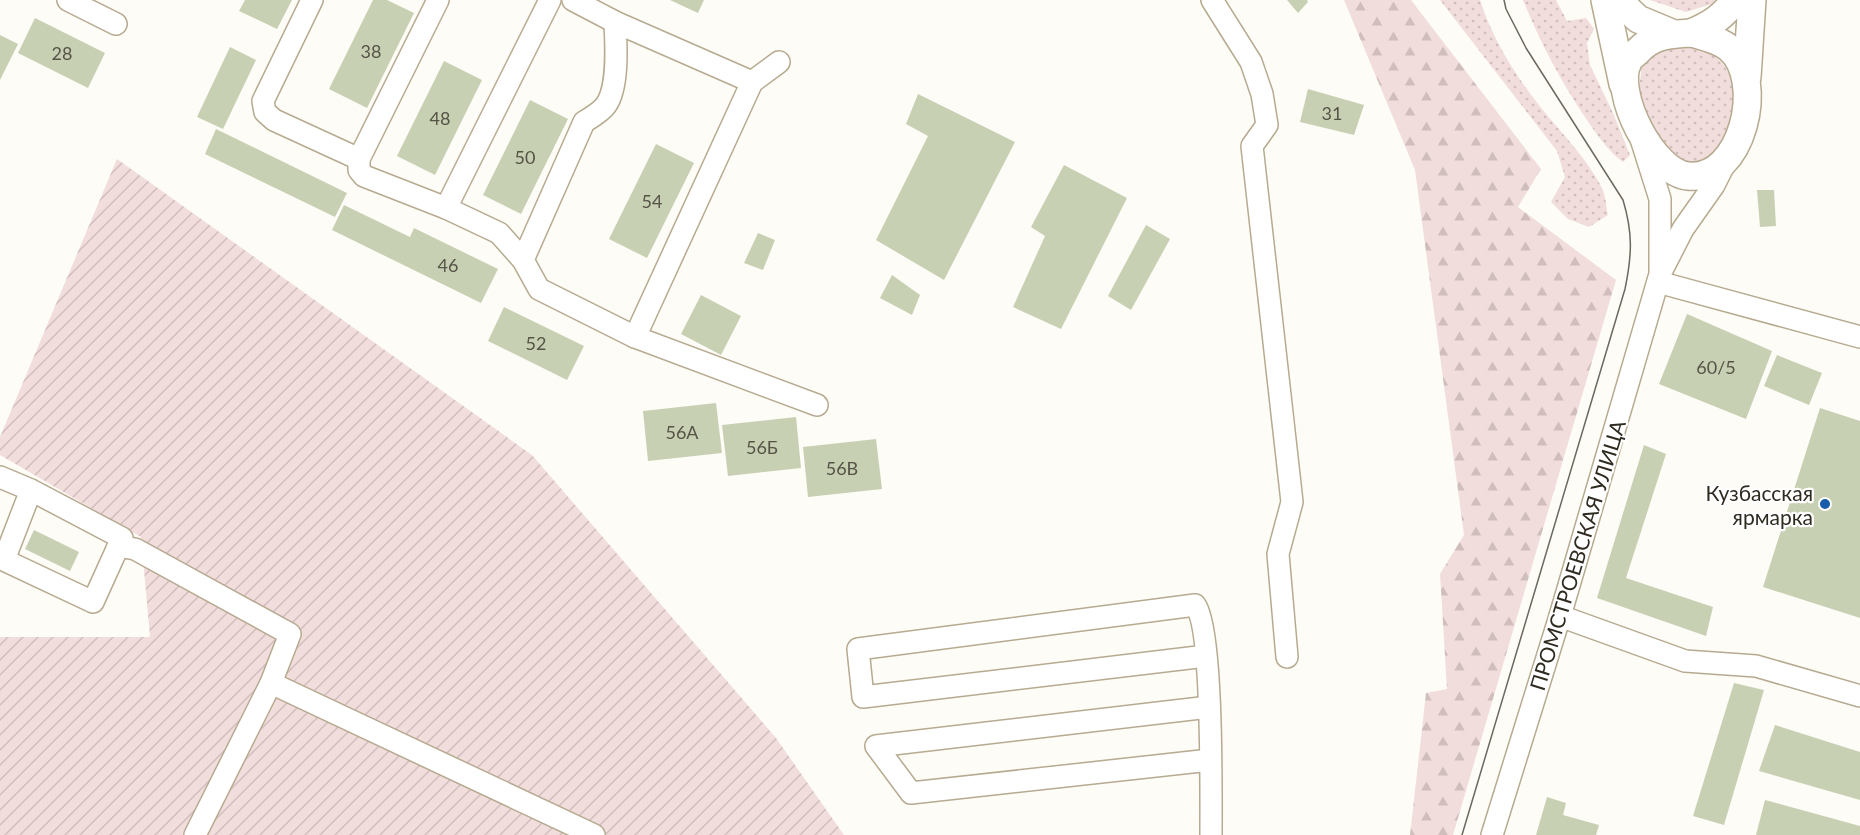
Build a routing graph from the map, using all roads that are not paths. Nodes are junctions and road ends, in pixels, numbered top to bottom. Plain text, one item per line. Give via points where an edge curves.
1 (68, 0) edge
2 (312, 0) edge
3 (438, 0) edge
4 (550, 0) edge
5 (573, 0) edge
6 (1212, 0) edge
7 (1605, 0) edge
8 (1618, 0) edge
9 (1735, 0) edge
10 (1752, 0) edge
11 (615, 22) junction
12 (116, 24) dead end
13 (1682, 34) junction
14 (779, 62) dead end
15 (1747, 78) junction
16 (752, 82) junction
17 (1623, 84) junction
18 (1639, 131) junction
19 (359, 159) junction
20 (1726, 160) junction
21 (446, 208) junction
22 (523, 260) junction
23 (1659, 278) junction
24 (635, 337) junction
25 (1860, 337) edge
26 (818, 405) dead end
27 (0, 477) edge
28 (31, 490) junction
29 (118, 546) junction
30 (1560, 616) junction
31 (1206, 657) junction
32 (1287, 657) dead end
33 (271, 683) junction
34 (1860, 696) edge
35 (1209, 707) junction
36 (1210, 760) junction
37 (195, 835) edge
38 (594, 835) edge
39 (1211, 835) edge
40 (1492, 835) edge

1 - 12 street
2 - 19 street via 263,101 265,112 274,120
3 - 19 street
4 - 21 street
5 - 11 street
6 - 32 street via 1251,62 1267,126 1252,146 1292,502 1278,554
7 - 17 main road
8 - 13 main road via 1638,19
9 - 13 main road via 1725,14 1708,26
10 - 15 main road
11 - 16 street
11 - 22 street via 617,63 607,104 584,122
13 - 15 main road via 1705,36 1729,47
13 - 17 main road via 1660,36 1641,47 1628,62
14 - 16 street
15 - 20 main road via 1747,113
16 - 24 street
17 - 18 main road
18 - 20 main road via 1660,162 1688,177 1707,173
18 - 23 street via 1660,199
19 - 21 street via 359,170 364,176
20 - 23 street via 1714,185 1683,229
21 - 22 street via 499,233
22 - 24 street via 539,289
23 - 25 street
23 - 30 street, ПРОМСТРОЕВСКАЯ УЛИЦА
24 - 26 street
27 - 28 street
28 - 29 street via 122,538
28 - 29 street via 4,560 93,602
29 - 33 street via 135,549 290,634
30 - 34 street via 1685,661 1756,666
30 - 40 street, ПРОМСТРОЕВСКАЯ УЛИЦА
31 - 31 street via 1201,618 1195,605 858,649 863,697
31 - 35 street
33 - 37 street
33 - 38 street
35 - 36 street
35 - 36 street via 876,746 911,793
36 - 39 street

